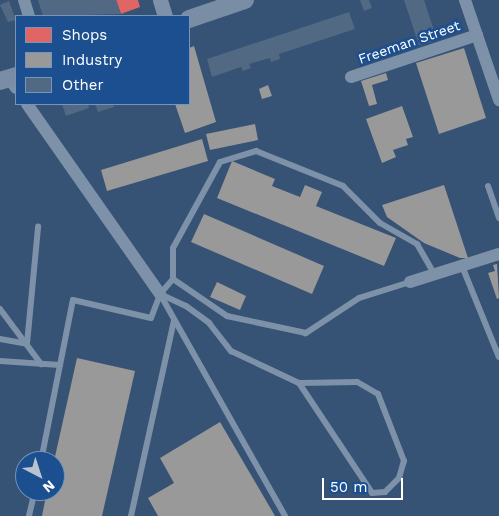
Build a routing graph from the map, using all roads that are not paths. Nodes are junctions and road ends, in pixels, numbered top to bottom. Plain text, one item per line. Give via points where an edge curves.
1 (24, 0) edge
2 (160, 0) edge
3 (245, 0) edge
4 (465, 0) edge
5 (29, 15) edge
6 (165, 15) edge
7 (190, 18) edge
8 (477, 35) junction
9 (351, 77) dead end
10 (499, 100) edge
11 (28, 105) edge
12 (488, 186) dead end
13 (499, 218) edge
14 (38, 227) dead end
15 (499, 254) edge
16 (462, 266) junction
17 (434, 274) junction
18 (172, 279) junction
19 (410, 282) joint
20 (160, 294) junction
21 (0, 309) edge
22 (174, 320) junction
23 (0, 339) edge
24 (27, 344) junction
25 (499, 357) edge
26 (0, 361) edge
27 (41, 364) junction
28 (60, 365) junction
29 (299, 383) junction
30 (43, 451) edge
31 (32, 501) edge
32 (30, 516) edge
33 (131, 516) edge
34 (285, 516) edge

1 - 5 street
2 - 6 street
3 - 7 main road
4 - 8 street
8 - 9 street, Freeman Street
8 - 10 street
11 - 20 street
12 - 13 lane
14 - 24 lane
15 - 16 street
16 - 17 street
16 - 25 lane
17 - 18 lane via 417,244 380,223 344,186 256,151 220,162 173,248
17 - 19 street
18 - 19 lane via 227,316 306,333 359,298
18 - 20 lane
20 - 22 lane
20 - 28 lane via 151,318 73,300
20 - 29 lane via 186,306 209,323 231,351
21 - 24 lane
22 - 33 lane
22 - 34 lane
23 - 24 lane
24 - 27 lane
26 - 27 lane
27 - 28 lane
28 - 30 lane
29 - 29 lane via 372,493 385,492 399,478 404,461 378,394 357,382
31 - 32 lane

